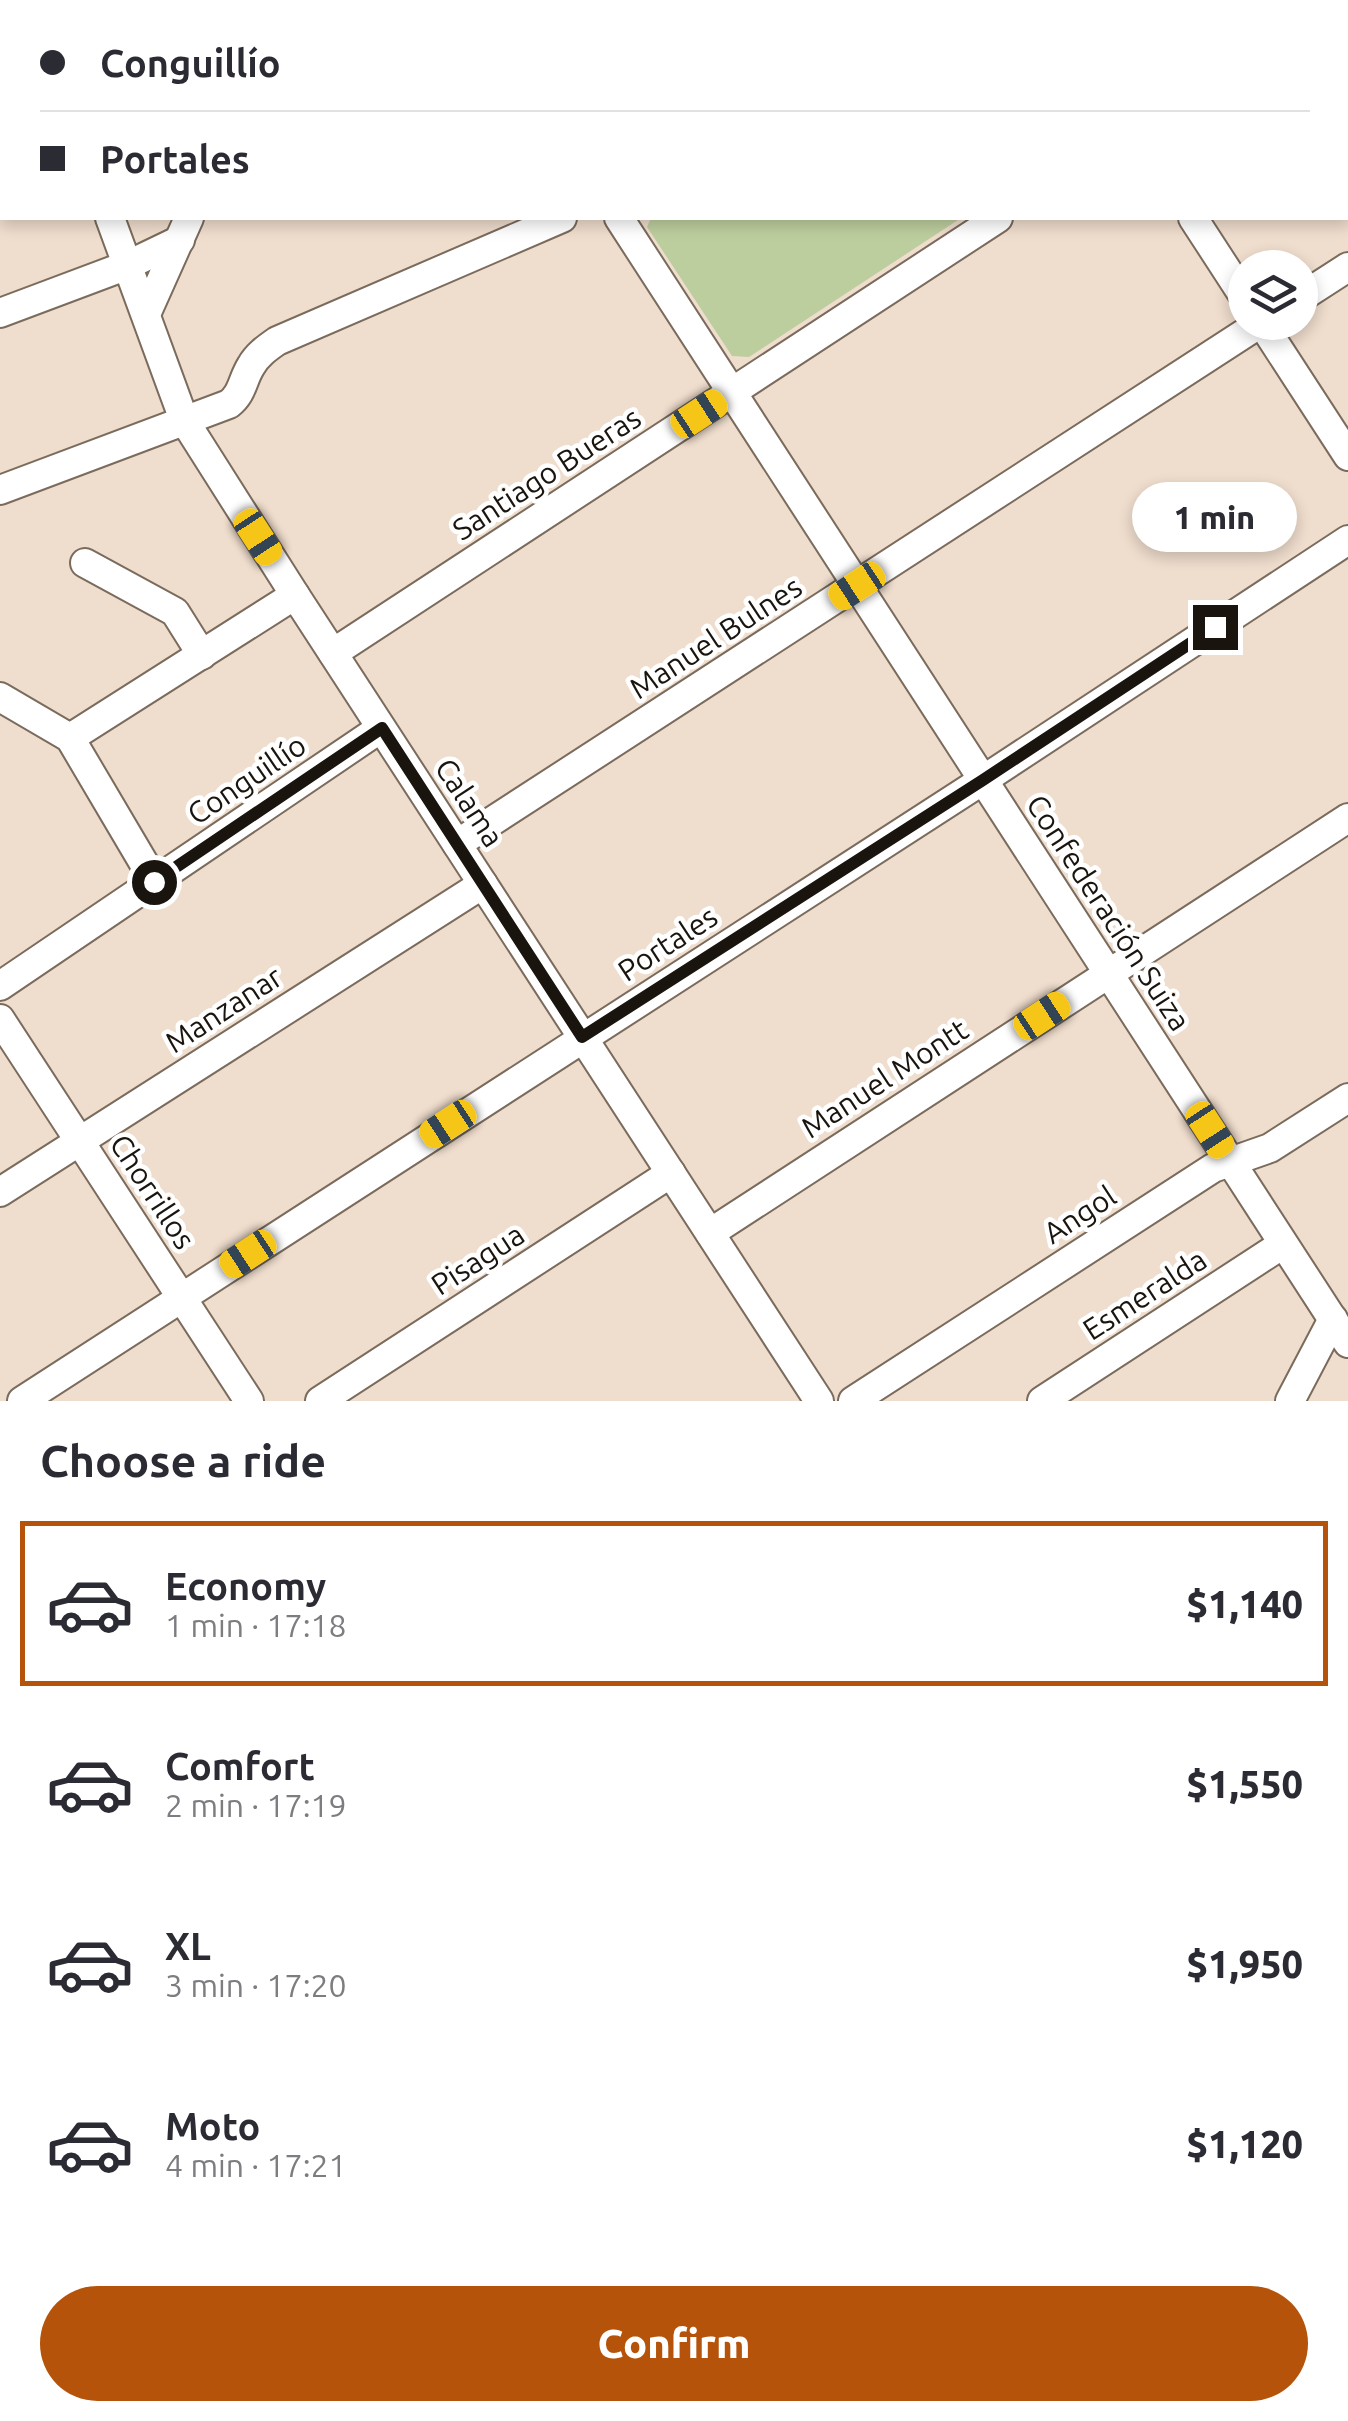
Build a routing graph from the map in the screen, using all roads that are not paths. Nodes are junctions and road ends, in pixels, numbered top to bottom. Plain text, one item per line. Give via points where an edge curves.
1 (111, 220) edge
2 (557, 220) edge
3 (620, 220) edge
4 (995, 220) edge
5 (1194, 220) edge
6 (185, 229) edge
7 (128, 265) junction
8 (1348, 266) edge
9 (1228, 272) edge
10 (1318, 286) edge
11 (147, 312) junction
12 (0, 313) edge
13 (1236, 340) edge
14 (1273, 340) edge
15 (732, 392) junction
16 (184, 420) junction
17 (1348, 456) edge
18 (0, 490) edge
19 (1348, 540) edge
20 (85, 564) dead end
21 (857, 586) junction
22 (295, 595) junction
23 (333, 653) junction
24 (202, 654) junction
25 (0, 697) edge
26 (382, 728) junction
27 (70, 738) junction
28 (983, 780) junction
29 (1348, 818) edge
30 (457, 844) junction
31 (154, 882) junction
32 (482, 884) junction
33 (1108, 972) junction
34 (0, 986) edge
35 (0, 1019) edge
36 (582, 1037) junction
37 (1348, 1098) edge
38 (79, 1141) junction
39 (1230, 1161) junction
40 (671, 1174) junction
41 (0, 1192) edge
42 (710, 1233) junction
43 (1284, 1244) junction
44 (181, 1297) junction
45 (1340, 1331) edge
46 (22, 1401) edge
47 (249, 1401) edge
48 (320, 1401) edge
49 (818, 1401) edge
50 (853, 1401) edge
51 (1042, 1401) edge
52 (1290, 1401) edge

1 - 7 street, Calama
2 - 16 street via 277,341 251,365 239,396
3 - 15 street, Confederación Suiza
4 - 15 street, Santiago Bueras
5 - 9 street
6 - 7 street
6 - 11 street
7 - 11 street, Calama
7 - 12 street
8 - 10 street
11 - 16 street, Calama
13 - 21 street, Manuel Bulnes
14 - 17 street
15 - 21 street, Confederación Suiza
15 - 23 street, Santiago Bueras
16 - 18 street
16 - 22 street, Calama
19 - 28 street, Portales
20 - 24 street via 174,612
21 - 28 street, Confederación Suiza
21 - 30 street, Manuel Bulnes
22 - 23 street, Calama
22 - 24 street
23 - 26 street, Calama
24 - 27 street
25 - 27 street
26 - 30 street, Calama
26 - 31 street, Conguillío
27 - 31 street
28 - 33 street, Confederación Suiza
28 - 36 street, Portales
29 - 33 street, Manuel Montt
30 - 32 street, Calama
31 - 34 street, Conguillío
32 - 36 street, Calama
32 - 38 street, Manzanar
33 - 39 street, Confederación Suiza
33 - 42 street, Manuel Montt
35 - 38 street, Chorrillos
36 - 40 street, Calama
36 - 44 street, Portales
37 - 39 street, Angol via 1270,1148
38 - 41 street, Manzanar
38 - 44 street, Chorrillos
39 - 43 street, Confederación Suiza
39 - 50 street, Angol
40 - 42 street, Calama
40 - 48 street, Pisagua
42 - 49 street, Calama
43 - 45 street, Confederación Suiza
43 - 51 street, Esmeralda
44 - 46 street, Portales
44 - 47 street, Chorrillos
45 - 52 street

